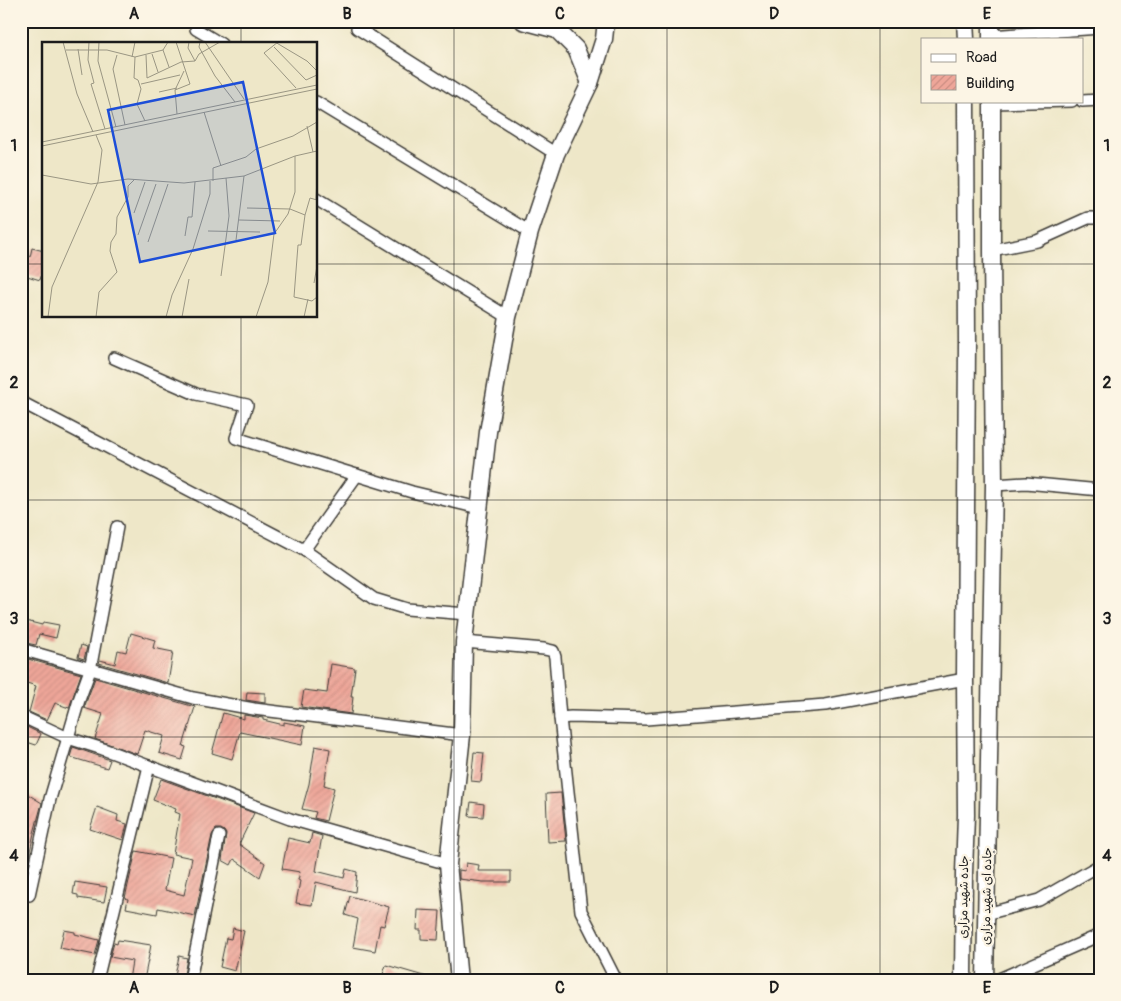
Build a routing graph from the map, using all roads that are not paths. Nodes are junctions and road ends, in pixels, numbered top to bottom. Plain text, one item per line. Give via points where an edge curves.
1 (523, 21) edge
2 (606, 21) edge
3 (966, 21) edge
4 (357, 28) dead end
5 (1100, 28) edge
6 (196, 29) dead end
7 (991, 32) edge
8 (966, 38) edge
9 (218, 42) edge
10 (590, 83) junction
11 (1100, 100) edge
12 (1084, 101) edge
13 (966, 102) edge
14 (992, 102) edge
15 (318, 103) edge
16 (556, 154) junction
17 (318, 200) edge
18 (1100, 218) edge
19 (530, 232) junction
20 (992, 250) junction
21 (508, 317) junction
22 (114, 358) dead end
23 (21, 402) edge
24 (357, 475) junction
25 (994, 485) junction
26 (1100, 490) edge
27 (479, 508) junction
28 (117, 527) dead end
29 (304, 550) junction
30 (467, 614) junction
31 (464, 642) junction
32 (21, 649) edge
33 (90, 670) junction
34 (965, 679) junction
35 (21, 716) edge
36 (560, 718) junction
37 (462, 735) junction
38 (68, 738) junction
39 (149, 766) junction
40 (989, 812) junction
41 (966, 815) junction
42 (219, 836) dead end
43 (448, 864) junction
44 (1100, 865) edge
45 (986, 872) junction
46 (964, 873) junction
47 (29, 895) dead end
48 (986, 914) junction
49 (1100, 935) edge
50 (97, 980) edge
51 (190, 980) edge
52 (460, 980) edge
53 (616, 980) edge
54 (963, 980) edge
55 (985, 980) edge
56 (997, 980) edge

1 - 10 main road via 557,30 576,49
2 - 10 main road via 604,39
3 - 8 main road
4 - 16 street
5 - 7 street
6 - 9 street
10 - 16 main road
11 - 12 street
13 - 34 main road, جاده شهید مزاری
14 - 20 main road, جاده ای شهید مزاری
15 - 19 street
16 - 19 main road
17 - 21 street
18 - 20 street via 1088,218 1037,241
19 - 21 main road
20 - 25 main road, جاده ای شهید مزاری
21 - 27 main road via 488,432
22 - 24 street via 196,394 247,405 236,438
23 - 29 street
24 - 27 street
24 - 29 street
25 - 26 street via 1026,483
25 - 40 main road, جاده ای شهید مزاری
27 - 30 main road
28 - 33 street
29 - 30 street via 374,599 406,609
30 - 31 main road
31 - 36 street via 553,650
31 - 37 main road
32 - 33 street
33 - 37 street via 193,698 246,708
33 - 38 street
34 - 36 street via 825,705 646,720
34 - 41 main road, جاده شهید مزاری
35 - 38 street
36 - 53 street via 581,911
37 - 43 main road
38 - 39 street
38 - 47 street via 50,799
39 - 43 street via 290,819
39 - 50 street
40 - 41 main road via 978,825
40 - 45 main road, جاده ای شهید مزاری
41 - 46 main road, جاده شهید مزاری
42 - 51 street
43 - 52 main road
44 - 48 street via 1039,900
45 - 46 main road via 980,861 972,859
45 - 48 main road, جاده ای شهید مزاری
46 - 54 main road, جاده شهید مزاری
48 - 55 main road, جاده ای شهید مزاری
49 - 56 street

